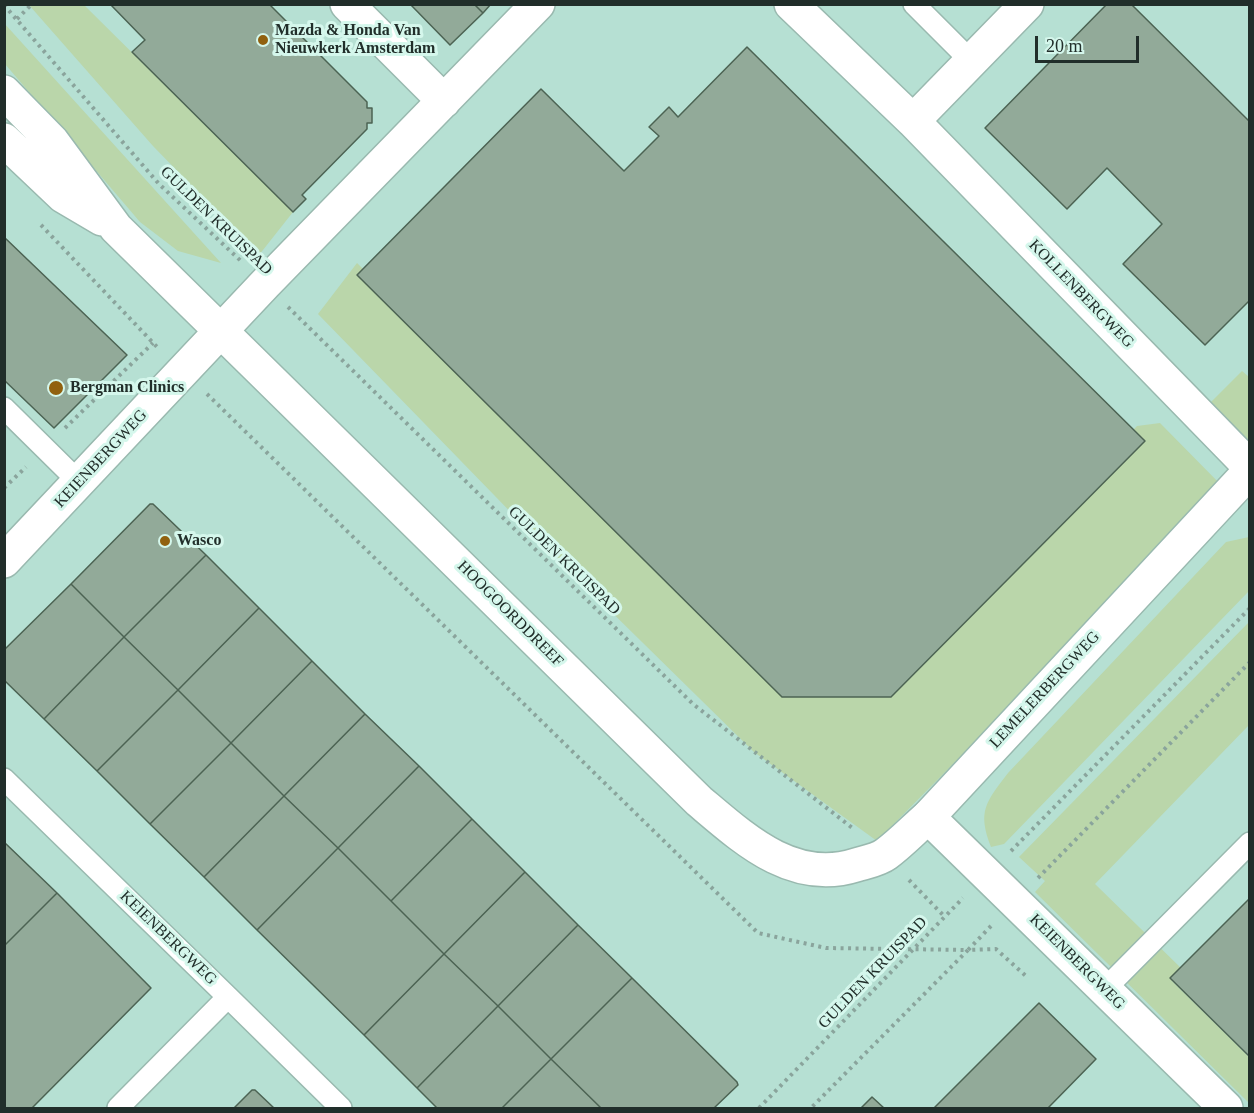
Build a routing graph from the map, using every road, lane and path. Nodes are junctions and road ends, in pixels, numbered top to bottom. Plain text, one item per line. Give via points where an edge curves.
1 (32, 4) edge
2 (347, 4) edge
3 (538, 4) edge
4 (791, 4) edge
5 (914, 4) edge
6 (4, 5) edge
7 (1020, 7) edge
8 (17, 19) junction
9 (971, 61) junction
10 (4, 92) edge
11 (444, 101) junction
12 (913, 121) junction
13 (4, 140) edge
14 (35, 218) dead end
15 (116, 228) junction
16 (265, 284) junction
17 (222, 330) junction
18 (153, 343) junction
19 (184, 371) junction
20 (4, 408) edge
21 (45, 448) junction
22 (1250, 469) edge
23 (79, 482) junction
24 (4, 488) edge
25 (4, 561) edge
26 (1250, 608) edge
27 (1250, 662) edge
28 (4, 778) edge
29 (928, 817) junction
30 (1250, 843) edge
31 (885, 855) junction
32 (818, 870) joint
33 (988, 875) junction
34 (1015, 901) junction
35 (944, 916) junction
36 (912, 949) junction
37 (968, 950) junction
38 (1027, 976) dead end
39 (1105, 989) junction
40 (228, 997) junction
41 (118, 1108) edge
42 (340, 1108) edge
43 (759, 1108) edge
44 (811, 1108) edge
45 (1226, 1108) edge

1 - 8 path
2 - 11 street
3 - 11 street
4 - 12 street, KOLLENBERGWEG
5 - 9 lane
6 - 8 path, GULDEN KRUISPAD
7 - 9 street
8 - 16 path, GULDEN KRUISPAD via 159,184
9 - 12 street
10 - 15 street, HOOGOORDDREEF via 52,141
11 - 16 street
12 - 22 street, KOLLENBERGWEG
13 - 15 street, HOOGOORDDREEF via 63,196
14 - 18 path
15 - 17 street, HOOGOORDDREEF
16 - 17 street
16 - 31 path, GULDEN KRUISPAD via 693,704
17 - 19 street, KEIENBERGWEG
17 - 32 street, HOOGOORDDREEF via 699,801 746,842 782,862
18 - 19 path
18 - 21 path
19 - 23 street, KEIENBERGWEG
19 - 36 path via 758,933 826,948
20 - 21 lane
21 - 23 lane
21 - 24 path
22 - 29 street, LEMELERBERGWEG
23 - 25 street, KEIENBERGWEG
26 - 33 path
27 - 34 path
28 - 40 lane, KEIENBERGWEG
29 - 31 street, LEMELERBERGWEG
29 - 33 street, KEIENBERGWEG
30 - 39 lane
31 - 32 street, LEMELERBERGWEG via 845,869
31 - 35 path, GULDEN KRUISPAD
33 - 34 street, KEIENBERGWEG
33 - 35 path
34 - 37 path
34 - 39 street, KEIENBERGWEG
35 - 36 path, GULDEN KRUISPAD
36 - 37 path
36 - 43 path, GULDEN KRUISPAD
37 - 38 path via 996,948
37 - 44 path
39 - 45 street, KEIENBERGWEG
40 - 41 lane, KEIENBERGWEG
40 - 42 lane, KEIENBERGWEG

